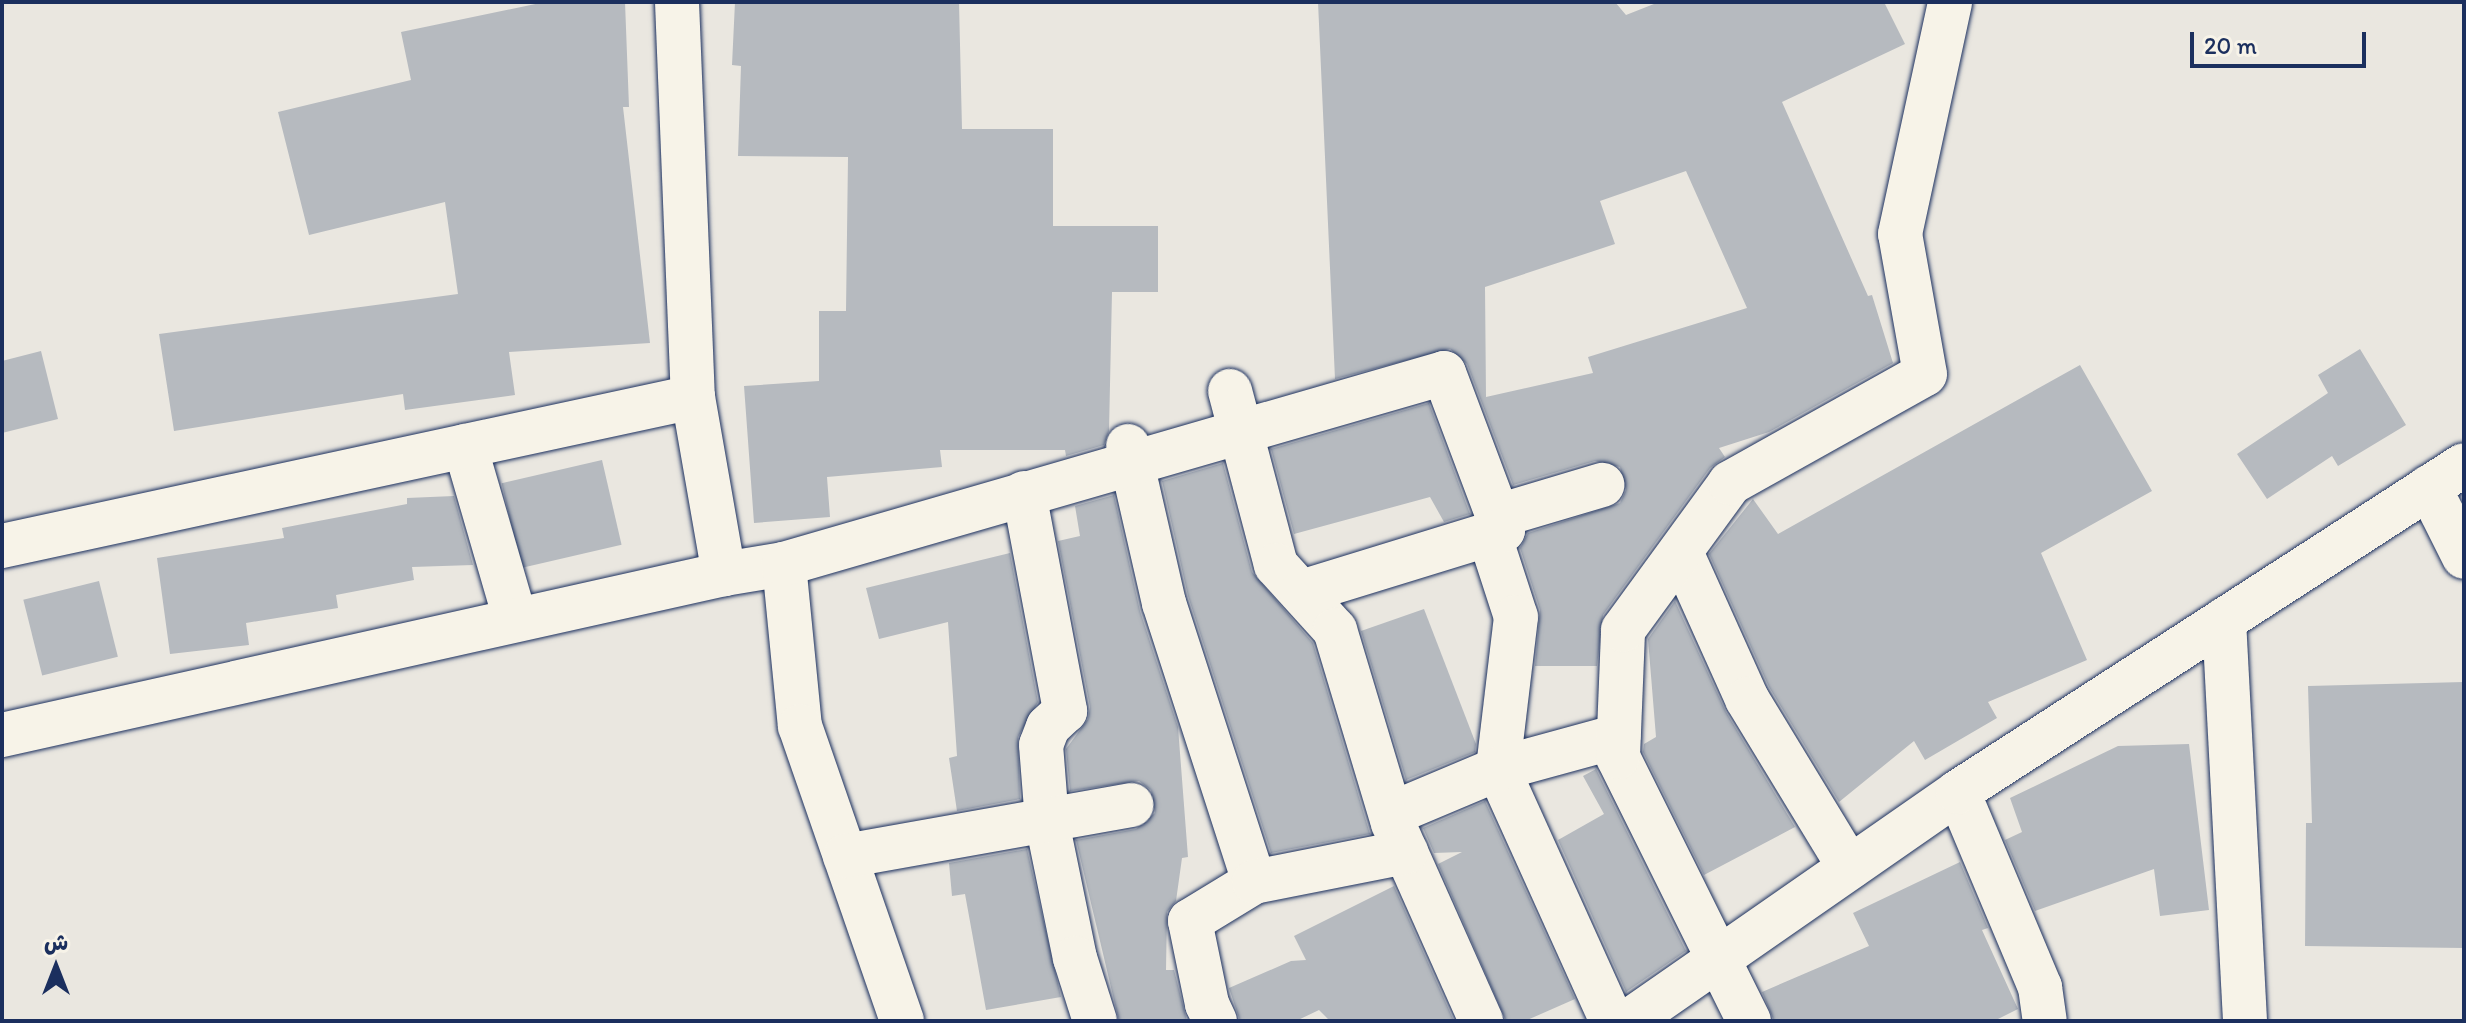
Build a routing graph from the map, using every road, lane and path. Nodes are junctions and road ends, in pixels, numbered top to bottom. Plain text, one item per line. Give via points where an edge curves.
1 (677, 2) edge
2 (1950, 2) edge
3 (693, 397) junction
4 (1235, 410) junction
5 (465, 446) junction
6 (1129, 454) junction
7 (2447, 476) edge
8 (1602, 485) dead end
9 (1024, 493) junction
10 (1493, 525) junction
11 (2, 546) edge
12 (1681, 552) junction
13 (2464, 557) edge
14 (784, 564) junction
15 (724, 574) junction
16 (1301, 592) junction
17 (515, 618) junction
18 (2224, 620) junction
19 (2, 735) edge
20 (1619, 736) junction
21 (1498, 769) junction
22 (1958, 792) junction
23 (1131, 805) dead end
24 (1047, 822) junction
25 (1398, 833) junction
26 (845, 856) junction
27 (1849, 867) junction
28 (1254, 882) junction
29 (1719, 959) junction
30 (902, 1021) edge
31 (1095, 1021) edge
32 (1215, 1021) edge
33 (1481, 1021) edge
34 (1612, 1021) edge
35 (1629, 1021) edge
36 (1749, 1021) edge
37 (2045, 1021) edge
38 (2245, 1021) edge

1 - 3 street
2 - 12 street via 1900,234 1925,374 1730,483
3 - 5 street
3 - 15 street
4 - 6 street
4 - 10 street via 1444,373
4 - 16 street via 1276,565
5 - 11 street
5 - 17 street
6 - 9 street
6 - 28 street via 1164,603
7 - 13 street
7 - 18 street
8 - 10 street
9 - 14 street
9 - 24 street via 1065,711 1048,727 1041,745
10 - 16 street
10 - 21 street via 1516,617
12 - 20 street via 1623,630
12 - 27 street via 1747,699
14 - 15 street
14 - 26 street via 800,726
15 - 17 street
16 - 25 street via 1335,630
17 - 19 street
18 - 22 street
18 - 38 street
20 - 21 street
20 - 29 street via 1618,757
21 - 25 street
21 - 34 street
22 - 27 street
22 - 37 street via 2040,987
23 - 24 street
24 - 26 street
24 - 31 street via 1075,958
25 - 28 street
25 - 33 street
26 - 30 street
27 - 29 street
28 - 32 street via 1190,921
29 - 35 street
29 - 36 street

